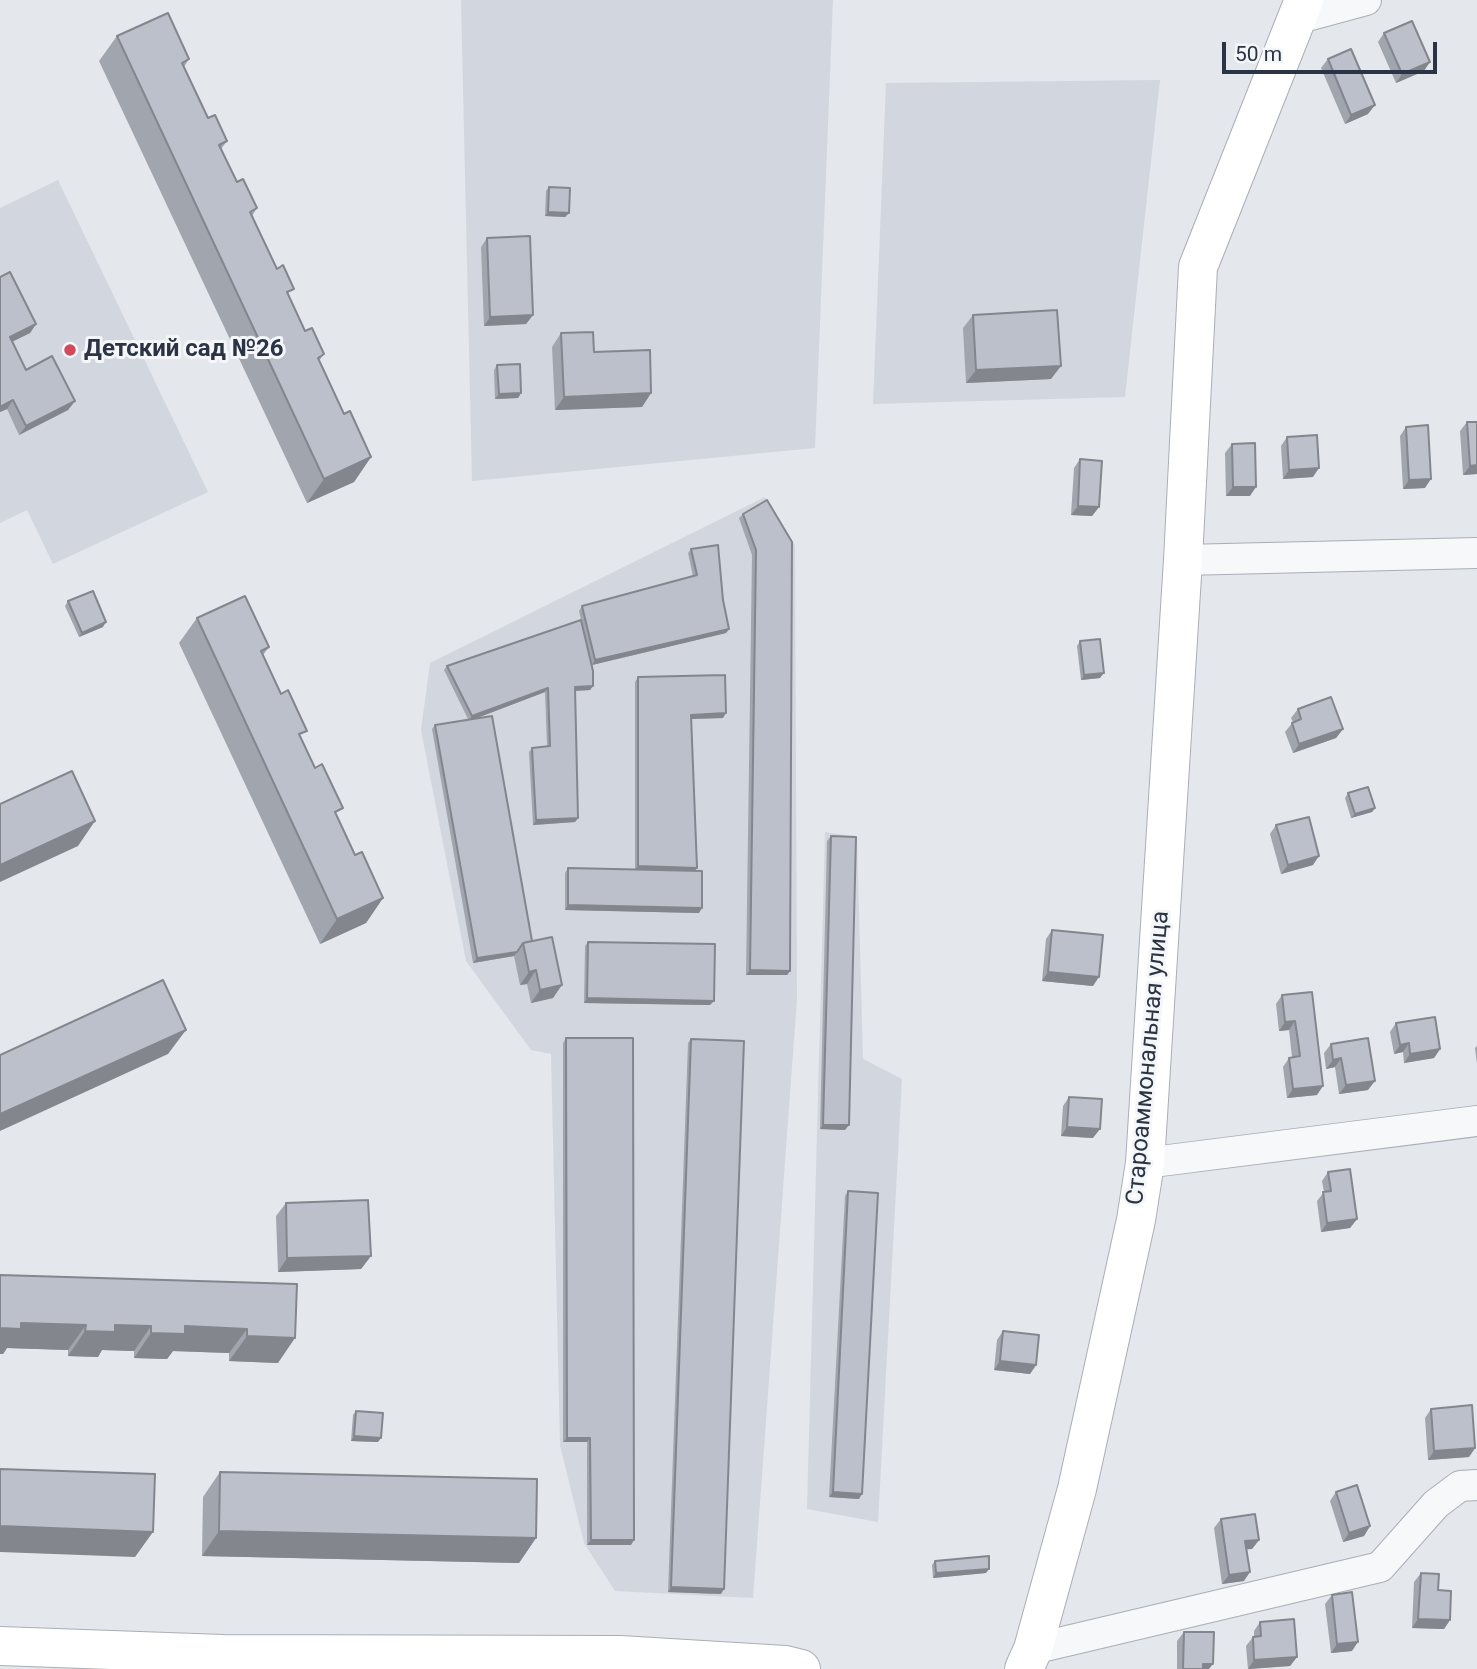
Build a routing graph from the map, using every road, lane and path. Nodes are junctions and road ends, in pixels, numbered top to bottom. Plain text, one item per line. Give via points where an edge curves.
1 (1366, 0) edge
2 (1300, 9) edge
3 (1477, 553) edge
4 (1183, 559) junction
5 (1477, 1121) edge
6 (1145, 1163) junction
7 (1477, 1485) edge
8 (0, 1646) edge
9 (1028, 1659) edge
10 (209, 1661) edge
11 (615, 1662) edge
12 (793, 1667) edge

1 - 2 street
2 - 4 street, Староаммональная улица via 1198,267
3 - 4 street
4 - 6 street, Староаммональная улица
5 - 6 street
6 - 9 street, Староаммональная улица via 1077,1489
7 - 9 street via 1460,1486 1436,1504 1380,1567
8 - 10 street
10 - 11 street
11 - 12 street

